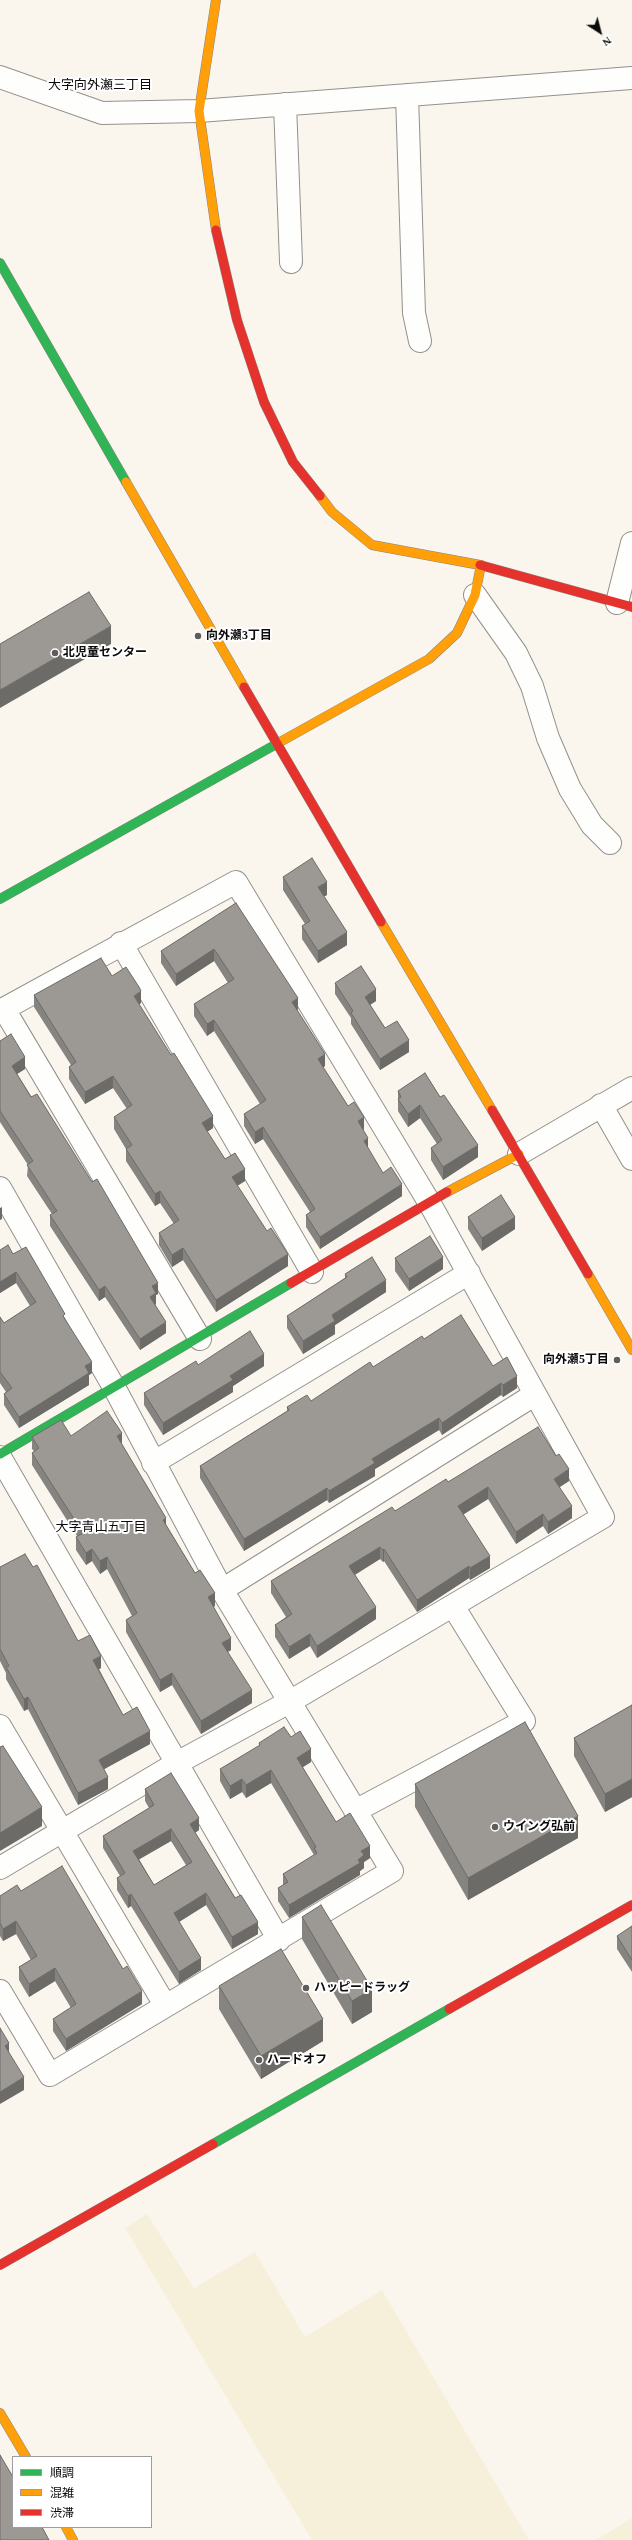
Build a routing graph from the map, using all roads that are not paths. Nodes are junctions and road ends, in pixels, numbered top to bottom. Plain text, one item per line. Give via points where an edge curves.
1 (216, 0) edge
2 (0, 77) edge
3 (632, 78) edge
4 (407, 95) junction
5 (285, 104) junction
6 (199, 111) junction
7 (291, 262) dead end
8 (0, 263) edge
9 (420, 341) dead end
10 (632, 543) edge
11 (481, 565) junction
12 (475, 595) junction
13 (624, 605) edge
14 (277, 744) junction
15 (610, 843) dead end
16 (0, 899) edge
17 (121, 943) junction
18 (2, 1010) edge
19 (632, 1088) edge
20 (601, 1106) junction
21 (519, 1154) junction
22 (632, 1159) edge
23 (0, 1188) edge
24 (429, 1202) junction
25 (312, 1272) junction
26 (469, 1273) junction
27 (200, 1339) junction
28 (632, 1350) edge
29 (115, 1389) junction
30 (534, 1395) junction
31 (0, 1456) edge
32 (153, 1463) junction
33 (222, 1590) junction
34 (453, 1606) junction
35 (291, 1701) junction
36 (0, 1726) edge
37 (177, 1763) junction
38 (355, 1811) junction
39 (62, 1833) junction
40 (0, 1868) edge
41 (632, 1905) edge
42 (279, 1940) junction
43 (0, 1991) edge
44 (165, 2006) junction
45 (0, 2265) edge
46 (0, 2413) edge
47 (25, 2456) edge
48 (67, 2528) edge
49 (74, 2540) edge

1 - 6 street
2 - 6 street via 102,113
3 - 4 street
4 - 5 street
4 - 9 street via 414,313
5 - 6 street
5 - 7 street
6 - 11 street via 216,229 237,320 264,402 293,462 332,512 372,545
8 - 14 street
10 - 13 street
11 - 12 street
11 - 13 street
12 - 14 street via 457,633 429,659
12 - 15 street via 516,653 529,680 548,738 570,789 592,825
14 - 16 street
14 - 21 street
17 - 18 street
17 - 24 street via 236,882
17 - 25 street
18 - 27 street
19 - 20 street
20 - 21 street
20 - 22 street
21 - 24 street
21 - 28 street
23 - 29 street
24 - 25 street
24 - 26 street
25 - 27 street
26 - 30 street
26 - 32 street
27 - 29 street
29 - 31 street
29 - 32 street
30 - 33 street
30 - 34 street via 602,1517
31 - 37 street
32 - 33 street
33 - 35 street
34 - 35 street
34 - 38 street via 524,1721
35 - 37 street
35 - 38 street
36 - 39 street
37 - 39 street
37 - 42 street
38 - 42 street via 392,1871
39 - 40 street
39 - 44 street
41 - 45 street
42 - 44 street
43 - 44 street via 50,2075
46 - 47 street
48 - 49 street

